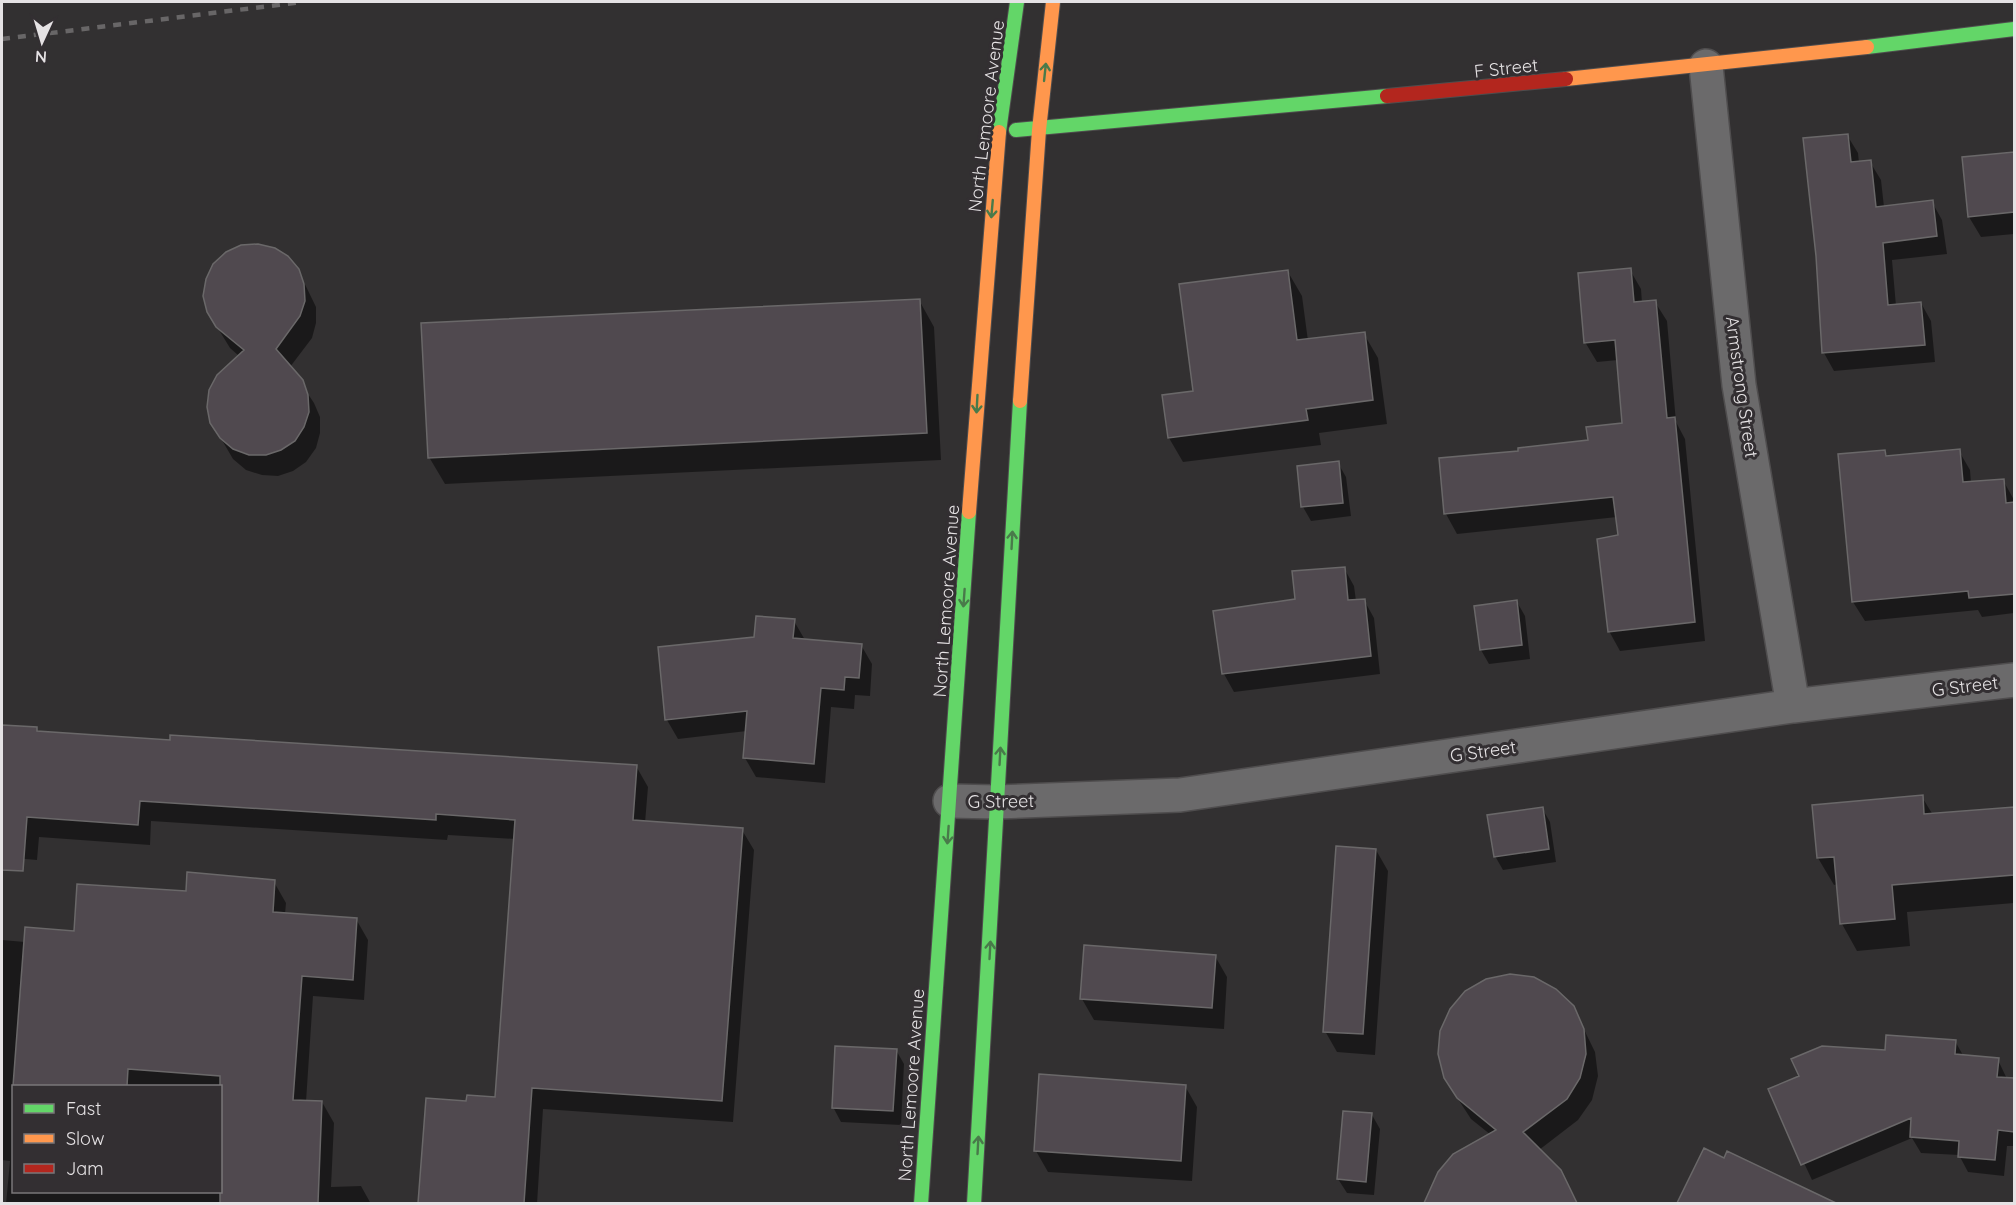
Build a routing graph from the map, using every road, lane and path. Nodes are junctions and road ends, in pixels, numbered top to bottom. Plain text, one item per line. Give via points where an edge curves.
1 (1017, 2) edge
2 (1053, 2) edge
3 (2014, 29) edge
4 (1706, 66) junction
5 (999, 130) junction
6 (1039, 130) junction
7 (2014, 680) edge
8 (1793, 706) junction
9 (951, 801) junction
10 (997, 802) junction
11 (921, 1203) edge
12 (974, 1203) edge

1 - 5 main road, North Lemoore Avenue
6 -> 2 main road
3 - 4 main road, F Street
4 - 6 main road, F Street
4 - 8 street, Armstrong Street via 1739,385
5 - 6 main road, F Street
5 -> 9 main road, North Lemoore Avenue via 981,339
10 -> 6 main road
7 - 8 street, G Street
8 - 10 street, G Street via 1180,795
9 - 10 street, G Street
9 -> 11 main road, North Lemoore Avenue
12 -> 10 main road

